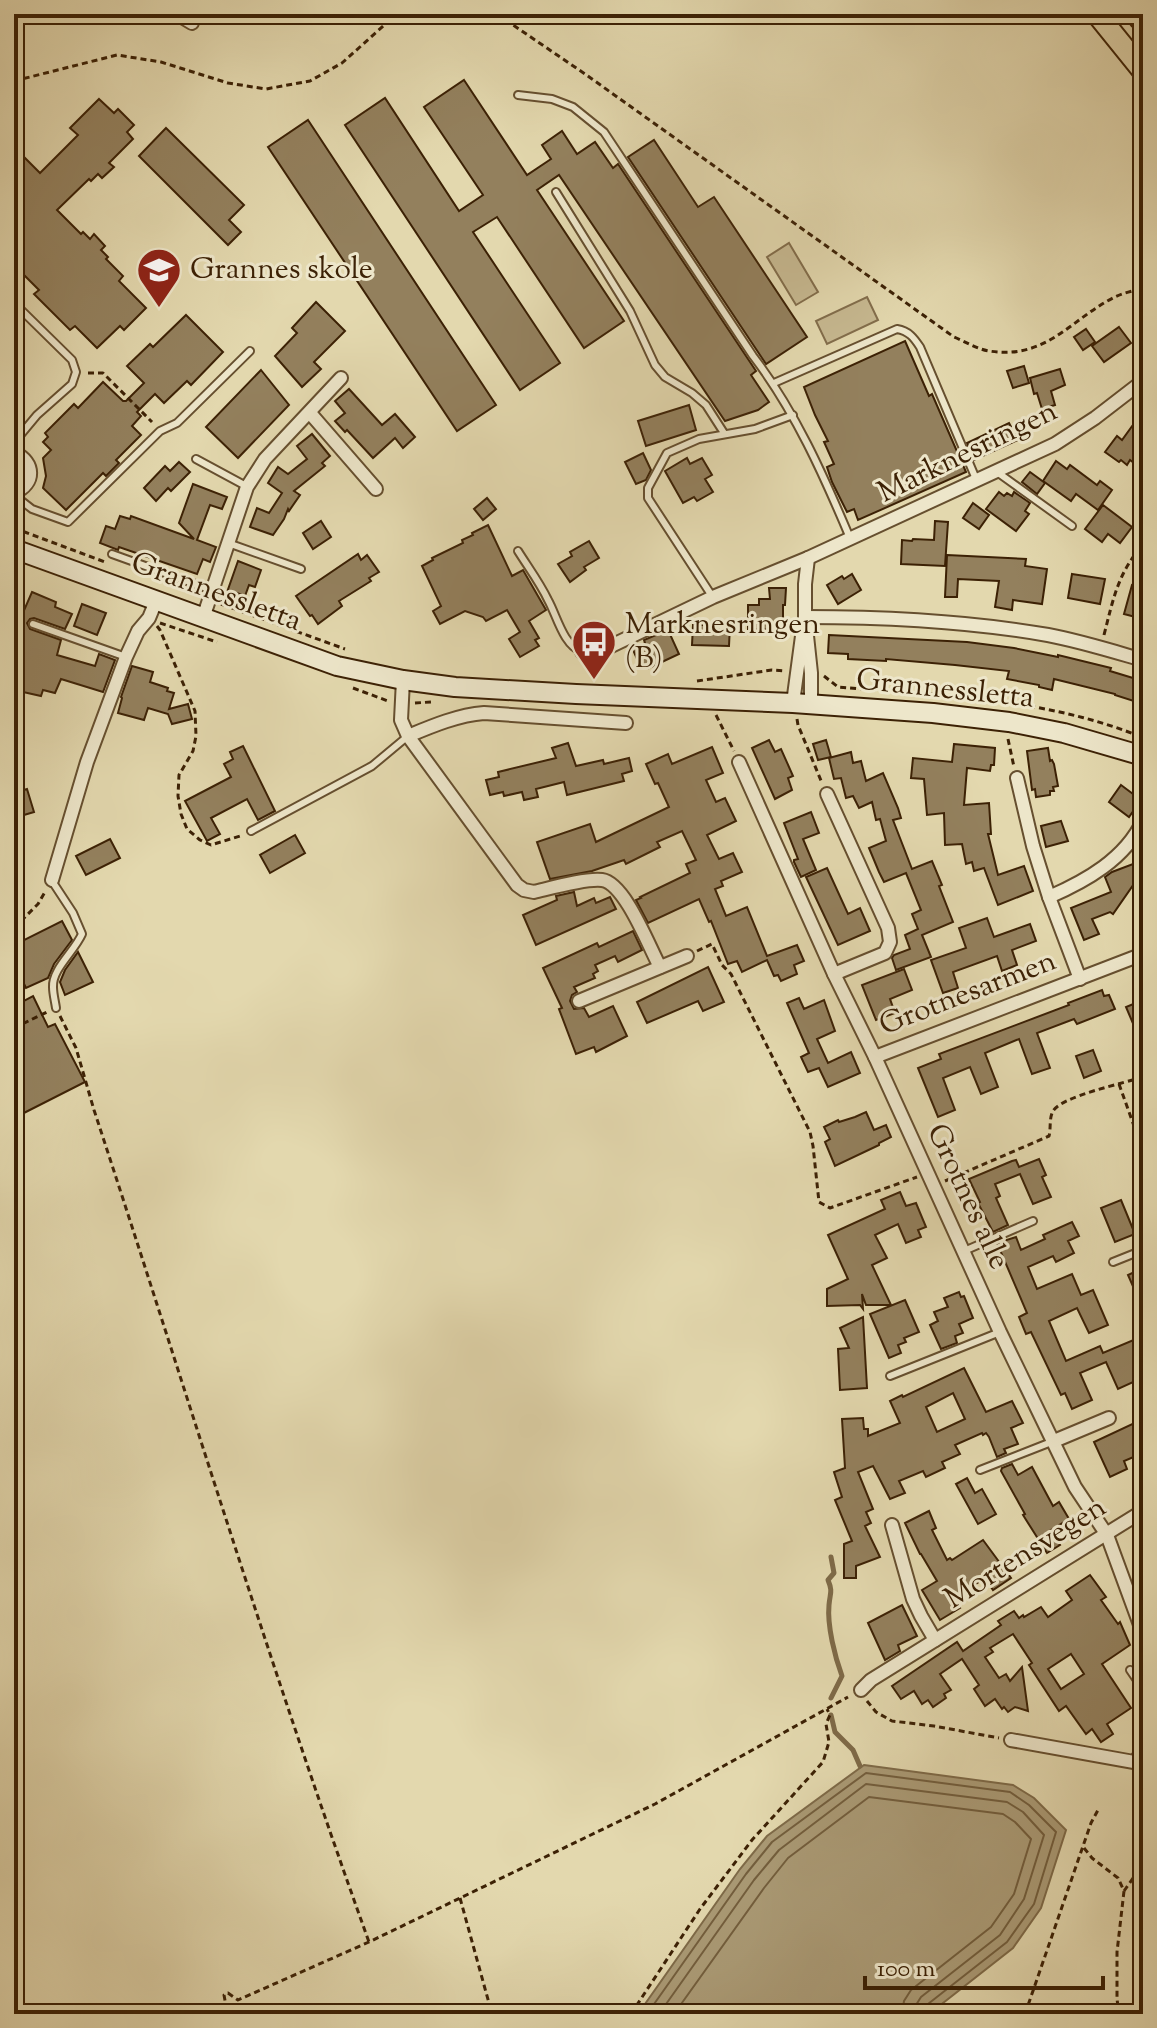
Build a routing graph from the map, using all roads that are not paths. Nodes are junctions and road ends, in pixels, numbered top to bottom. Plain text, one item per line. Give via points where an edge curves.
1 (177, 14) edge
2 (1097, 14) edge
3 (192, 23) dead end
4 (1138, 44) edge
5 (1143, 71) edge
6 (518, 95) dead end
7 (556, 192) dead end
8 (14, 303) edge
9 (250, 351) dead end
10 (341, 378) dead end
11 (1143, 381) edge
12 (774, 383) junction
13 (310, 413) junction
14 (793, 415) junction
15 (724, 433) junction
16 (14, 452) edge
17 (196, 459) dead end
18 (997, 472) junction
19 (977, 481) junction
20 (247, 487) junction
21 (376, 489) dead end
22 (14, 494) edge
23 (1072, 526) dead end
24 (850, 538) junction
25 (228, 543) junction
26 (14, 549) edge
27 (518, 551) dead end
28 (112, 554) dead end
29 (808, 558) junction
30 (301, 569) dead end
31 (212, 590) junction
32 (713, 597) junction
33 (153, 610) junction
34 (805, 617) junction
35 (203, 618) junction
36 (33, 624) dead end
37 (582, 652) joint
38 (126, 657) junction
39 (1143, 660) edge
40 (403, 680) junction
41 (800, 708) junction
42 (626, 723) dead end
43 (408, 736) junction
44 (1143, 756) edge
45 (739, 762) road end
46 (1017, 778) road end
47 (827, 794) road end
48 (1143, 821) edge
49 (251, 831) road end
50 (52, 880) joint
51 (1049, 897) junction
52 (1143, 954) edge
53 (687, 956) road end
54 (660, 967) junction
55 (834, 974) junction
56 (1080, 979) junction
57 (579, 1001) dead end
58 (56, 1008) road end
59 (875, 1057) junction
60 (1033, 1221) dead end
61 (1143, 1250) edge
62 (964, 1251) junction
63 (1113, 1262) dead end
64 (1000, 1332) junction
65 (890, 1376) dead end
66 (1109, 1418) dead end
67 (1054, 1441) junction
68 (980, 1470) dead end
69 (1143, 1511) edge
70 (892, 1525) dead end
71 (1107, 1535) junction
72 (1143, 1633) edge
73 (935, 1640) junction
74 (1130, 1670) dead end
75 (1143, 1689) edge
76 (861, 1690) road end
77 (1011, 1740) road end
78 (1143, 1752) edge

1 - 3 street
2 - 4 main road
4 - 5 main road
6 - 12 lane via 573,107 604,132
7 - 15 lane via 630,311 655,365 706,405
8 - 16 lane via 72,360 76,372 72,384 17,439
9 - 22 lane via 68,522 32,509
10 - 13 street
11 - 18 street, Marknesringen via 1055,444
12 - 14 lane
12 - 19 lane via 905,330 920,347
13 - 20 street via 265,459
13 - 21 street
14 - 15 lane
14 - 24 lane
15 - 32 lane via 667,453 648,488 648,498
16 - 22 street via 25,458 30,479
17 - 20 lane
18 - 19 street, Marknesringen
18 - 23 lane
19 - 24 street, Marknesringen
20 - 25 street
24 - 29 street, Marknesringen
25 - 30 lane
25 - 31 street
26 - 33 main road, Grannessletta
27 - 37 lane via 574,650
28 - 31 lane
29 - 32 street, Marknesringen
29 - 34 street
31 - 35 street
32 - 37 street, Marknesringen via 611,646
33 - 35 main road, Grannessletta
33 - 38 street
34 - 39 street via 950,621 1050,636
34 - 41 street via 811,673
35 - 40 main road, Grannessletta via 337,666
36 - 38 lane
38 - 50 street
40 - 41 main road, Grannessletta
40 - 43 street via 401,720
41 - 44 main road, Grannessletta via 1009,722
42 - 43 street via 473,714
43 - 49 lane via 372,766
43 - 54 street via 517,885 534,892 604,880 626,900
45 - 55 street, Grotnes alle
46 - 51 street, Grotnesarmen
47 - 55 street via 890,942 885,953
48 - 51 street via 1117,857
50 - 58 lane via 82,934 55,972
51 - 56 street, Grotnesarmen
52 - 56 street, Grotnesarmen
53 - 54 street
54 - 57 street
55 - 59 street, Grotnes alle
56 - 59 street, Grotnesarmen
59 - 62 street, Grotnes alle
60 - 62 lane
61 - 63 lane
62 - 64 street, Grotnes alle
64 - 65 lane
64 - 67 street, Grotnes alle
66 - 67 street
67 - 68 lane
67 - 71 street, Grotnes alle via 1075,1487
69 - 71 street, Mortensvegen
70 - 73 street, Mortensvegen via 913,1599
71 - 72 street, Grotnes alle
71 - 73 street, Mortensvegen
73 - 76 street, Mortensvegen
74 - 75 lane
77 - 78 street via 1134,1762

